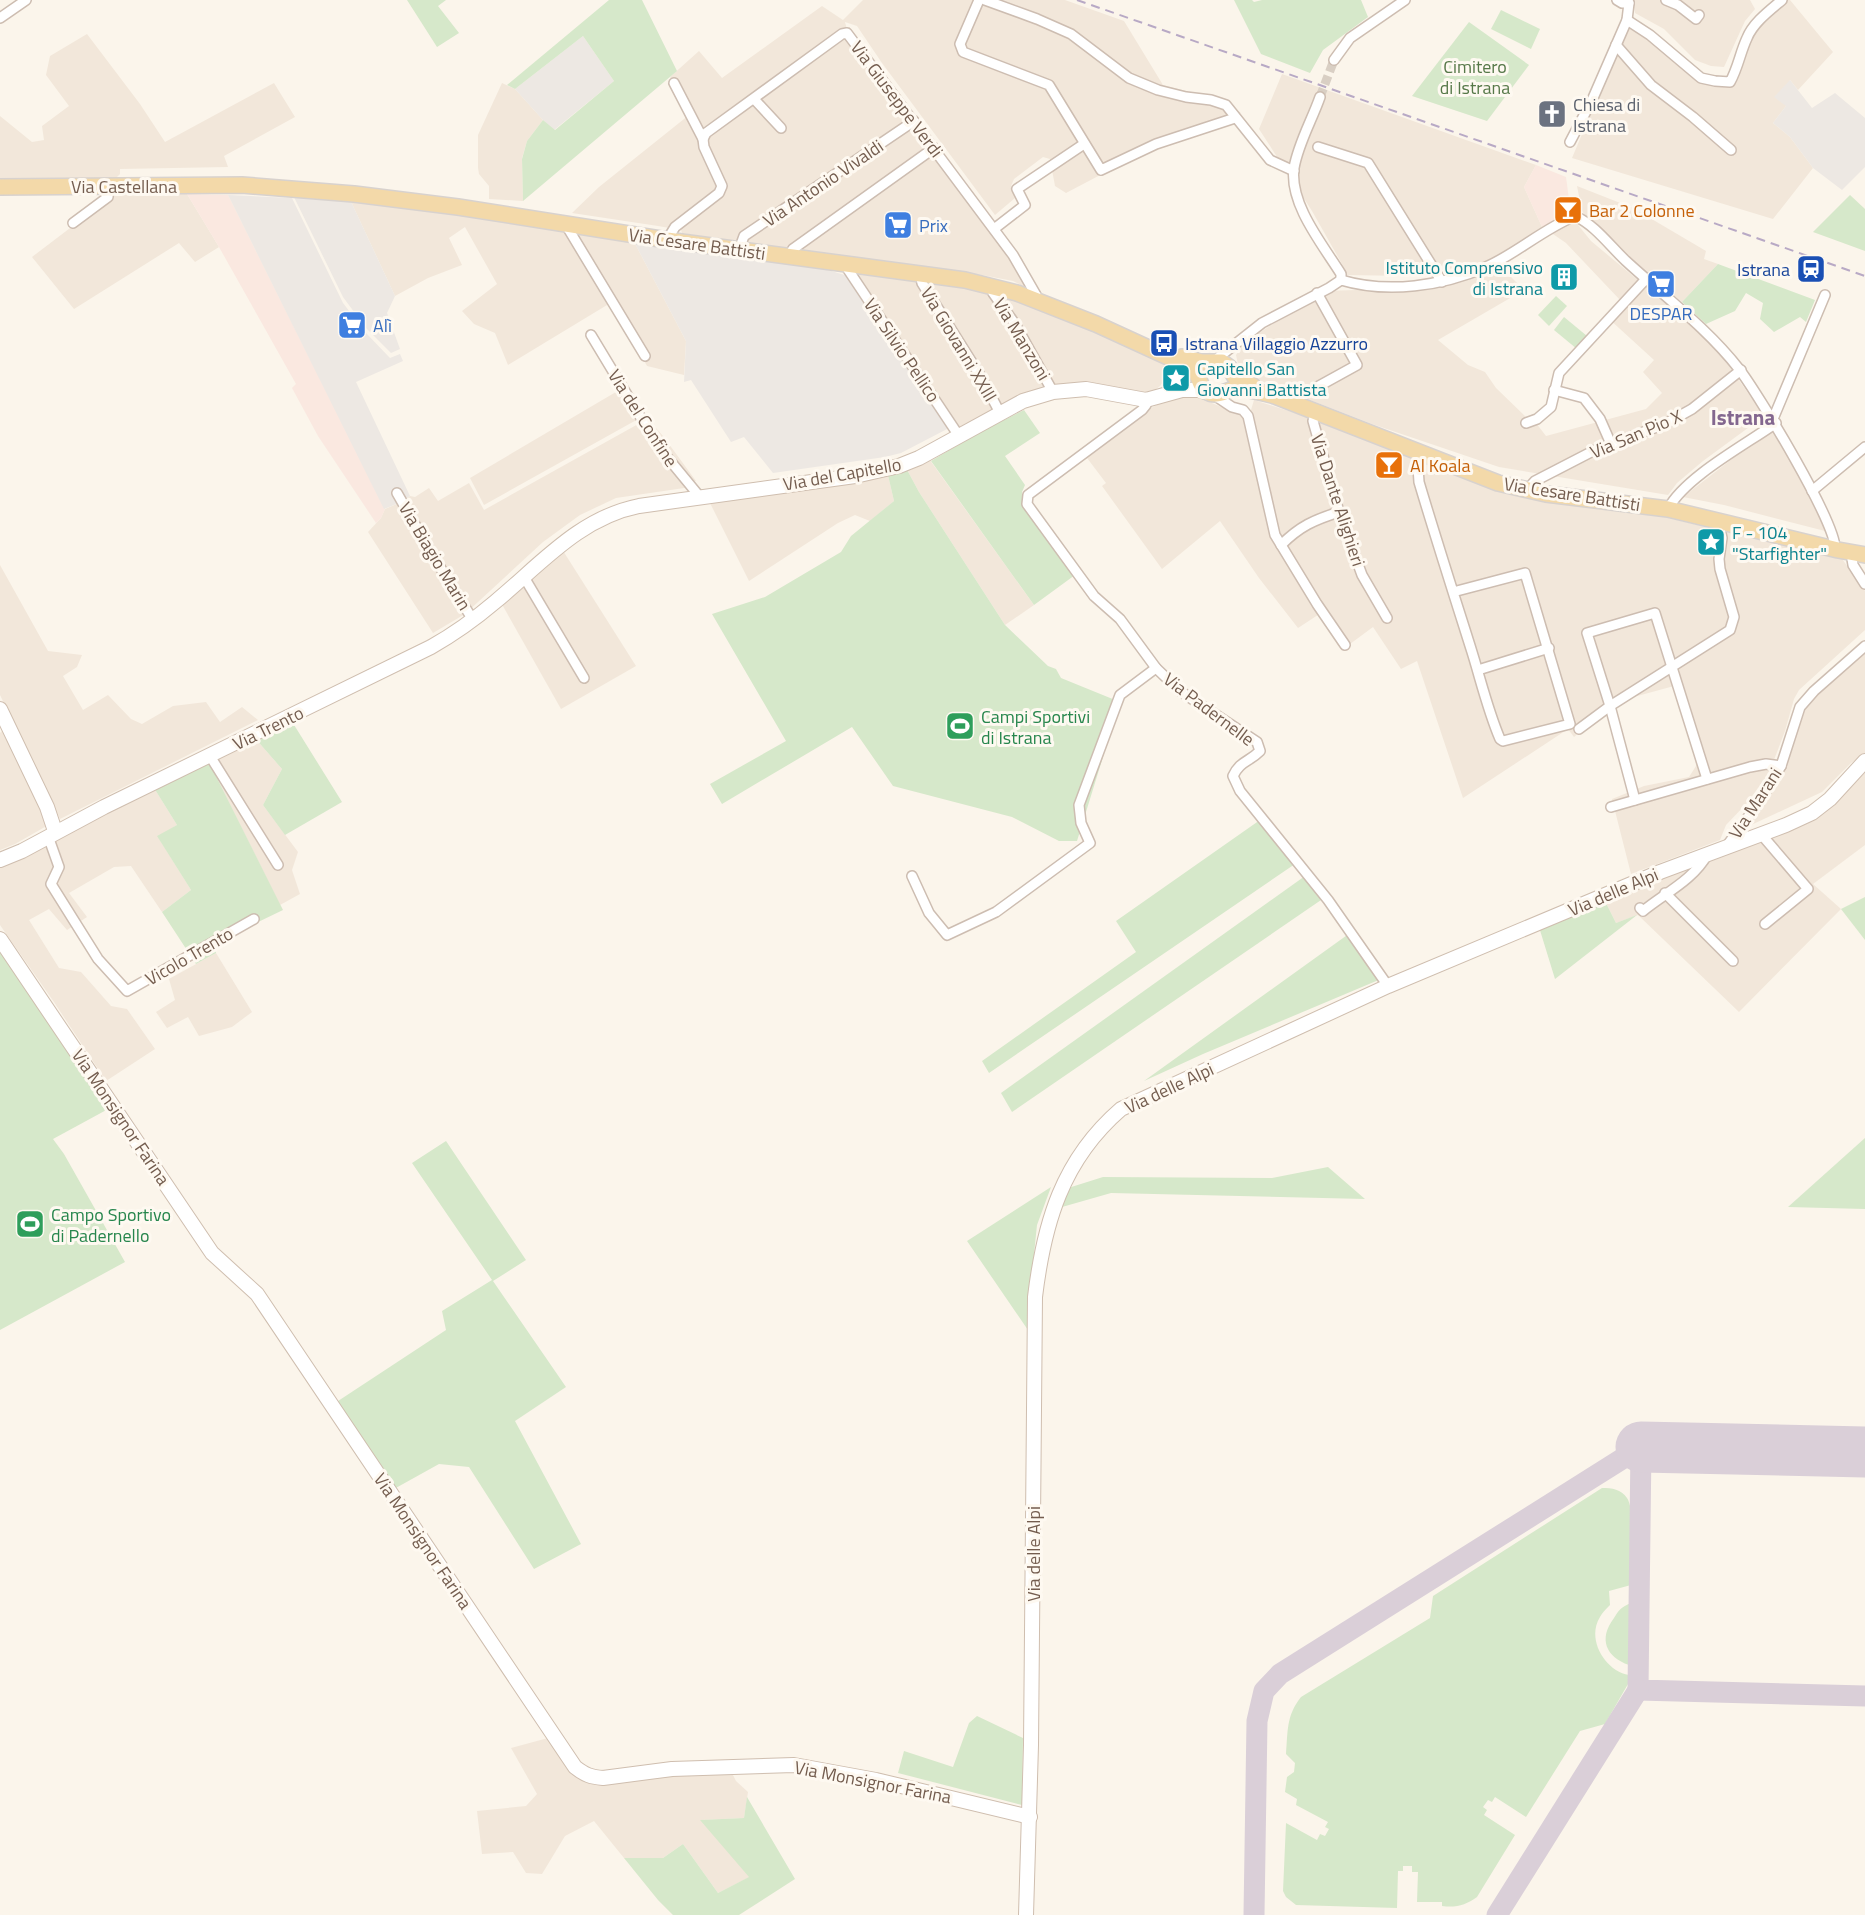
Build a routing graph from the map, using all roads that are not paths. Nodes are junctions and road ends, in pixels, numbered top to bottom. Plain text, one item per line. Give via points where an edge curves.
1 (26, 0) edge
2 (979, 0) edge
3 (985, 0) edge
4 (1405, 0) edge
5 (1617, 0) edge
6 (1666, 0) edge
7 (1782, 0) edge
8 (1631, 2) edge
9 (1699, 15) dead end
10 (0, 18) edge
11 (1627, 20) junction
12 (1616, 45) junction
13 (1334, 60) tunnel mouth
14 (674, 83) dead end
15 (1320, 97) tunnel mouth
16 (754, 99) junction
17 (1235, 118) junction
18 (914, 121) junction
19 (781, 128) dead end
20 (703, 139) junction
21 (1570, 142) dead end
22 (1084, 144) junction
23 (1318, 147) dead end
24 (934, 148) junction
25 (1731, 150) dead end
26 (1294, 171) junction
27 (109, 186) junction
28 (248, 186) joint
29 (0, 187) edge
30 (72, 223) dead end
31 (566, 225) junction
32 (994, 229) junction
33 (671, 234) junction
34 (739, 250) junction
35 (788, 257) junction
36 (845, 265) junction
37 (920, 274) junction
38 (1646, 279) junction
39 (1341, 280) junction
40 (1442, 282) junction
41 (991, 285) junction
42 (1317, 293) junction
43 (1825, 295) dead end
44 (1035, 301) junction
45 (591, 335) dead end
46 (1136, 342) junction
47 (1236, 344) junction
48 (645, 356) dead end
49 (1211, 362) junction
50 (1741, 370) junction
51 (1232, 372) junction
52 (1200, 377) junction
53 (1554, 390) junction
54 (1053, 392) junction
55 (1210, 393) junction
56 (1227, 395) junction
57 (1275, 396) junction
58 (1150, 399) junction
59 (1297, 404) junction
60 (1316, 411) junction
61 (1000, 413) junction
62 (1774, 421) junction
63 (1526, 423) dead end
64 (959, 436) junction
65 (1611, 444) junction
66 (1865, 447) edge
67 (1422, 454) junction
68 (1527, 490) junction
69 (1812, 491) junction
70 (397, 493) dead end
71 (700, 497) junction
72 (1668, 509) junction
73 (1339, 512) junction
74 (1718, 520) junction
75 (588, 525) joint
76 (1738, 525) junction
77 (1281, 545) junction
78 (1721, 546) junction
79 (1849, 552) edge
80 (524, 577) junction
81 (1865, 584) edge
82 (1453, 592) junction
83 (1387, 618) dead end
84 (473, 620) junction
85 (1345, 645) dead end
86 (1865, 646) edge
87 (1549, 648) junction
88 (1670, 667) junction
89 (1156, 668) junction
90 (1478, 670) junction
91 (584, 678) dead end
92 (1610, 706) junction
93 (0, 709) edge
94 (1579, 729) dead end
95 (210, 756) junction
96 (1865, 761) edge
97 (1781, 766) junction
98 (1707, 779) junction
99 (1635, 800) junction
100 (1611, 807) dead end
101 (52, 833) junction
102 (1761, 834) junction
103 (1726, 847) junction
104 (1707, 854) junction
105 (0, 860) edge
106 (278, 865) dead end
107 (912, 876) dead end
108 (1665, 893) junction
109 (1640, 908) dead end
110 (254, 919) dead end
111 (1765, 924) dead end
112 (0, 939) edge
113 (1733, 961) dead end
114 (1388, 986) junction
115 (1030, 1816) junction
116 (1026, 1915) edge

1 - 10 street
2 - 22 street via 960,44 963,52 1049,85
3 - 17 street via 1071,34 1129,78 1158,90 1221,103
4 - 13 street via 1350,38
5 - 8 street
6 - 9 street via 1696,19
7 - 11 street via 1747,36 1730,82 1701,78
8 - 11 street
11 - 12 street
12 - 21 street
12 - 25 street via 1651,85
14 - 20 street
15 - 26 street
16 - 18 street, Via Giuseppe Verdi via 847,33
16 - 19 street
16 - 20 street, Via Giuseppe Verdi
17 - 22 street via 1156,144 1101,170
17 - 26 street via 1270,160
18 - 24 street, Via Giuseppe Verdi
18 - 34 street, Via Antonio Vivaldi via 744,236
20 - 33 street via 722,189
22 - 32 street via 1017,189 1025,205
23 - 40 street via 1368,163
24 - 32 street, Via Giuseppe Verdi
24 - 35 street via 793,249
26 - 39 street via 1296,193 1305,218 1341,274
27 - 28 main road, Via Castellana
27 - 29 main road, Via Castellana
27 - 30 street via 108,197
28 - 31 main road, Via Cesare Battisti via 414,201
31 - 33 main road, Via Cesare Battisti
31 - 48 street
32 - 44 street, Via Giuseppe Verdi via 1025,274 1036,295
33 - 34 main road, Via Cesare Battisti
34 - 35 main road, Via Cesare Battisti
35 - 36 main road, Via Cesare Battisti
36 - 37 main road, Via Cesare Battisti
36 - 64 street, Via Silvio Pellico
37 - 41 main road, Via Cesare Battisti
37 - 61 street, Via Giovanni XXIII
38 - 40 street via 1586,221 1575,216 1486,267
38 - 50 street
38 - 53 street via 1559,373
39 - 40 street via 1381,287
39 - 42 street
41 - 44 main road, Via Cesare Battisti
41 - 54 street, Via Manzoni
42 - 47 street via 1262,323
42 - 59 street via 1357,365 1299,398
43 - 62 street
44 - 46 main road, Via Cesare Battisti
45 - 71 street, Via del Confine via 657,446
46 - 49 main road, Via Cesare Battisti
46 - 52 main road, Via Cesare Battisti via 1192,368
47 - 49 street
47 - 51 street via 1229,356
49 - 51 main road, Via Cesare Battisti via 1222,362
49 - 52 main road via 1204,366
50 - 62 street
50 - 65 street, Via San Pio X via 1692,409 1665,424
51 - 56 main road via 1233,382
51 - 57 main road, Via Cesare Battisti via 1241,381
52 - 55 main road, Via Cesare Battisti via 1202,387
52 - 58 street
53 - 63 street via 1551,407
53 - 65 street via 1584,398 1600,419
54 - 58 street, Via del Capitello via 1086,389
54 - 61 street, Via del Capitello
55 - 56 main road, Via Cesare Battisti
55 - 58 street, Via del Capitello via 1182,390
56 - 57 main road, Via Cesare Battisti via 1242,389
56 - 77 street via 1250,419 1275,535
57 - 59 main road, Via Cesare Battisti
58 - 89 street, Via Padernelle via 1142,410 1029,495 1027,504 1094,597 1120,619
59 - 60 main road, Via Cesare Battisti
60 - 67 main road, Via Cesare Battisti
60 - 73 street, Via Dante Alighieri via 1313,421
61 - 64 street, Via del Capitello
62 - 69 street
62 - 72 street via 1697,478
64 - 71 street, Via del Capitello via 919,458 877,472
65 - 68 street, Via San Pio X via 1535,481
66 - 69 street
67 - 68 main road, Via Cesare Battisti via 1486,480
67 - 82 street via 1419,482
68 - 72 main road, Via Cesare Battisti
69 - 79 street via 1835,541
70 - 84 street, Via Biagio Marin
71 - 75 street, Via del Capitello via 623,509
72 - 74 main road, Via Cesare Battisti
73 - 77 street via 1311,521
73 - 83 street, Via Dante Alighieri via 1362,575
74 - 76 main road, Via Cesare Battisti
74 - 78 street
75 - 80 street, Via Trento
76 - 78 street
76 - 79 main road, Via Cesare Battisti
77 - 85 street
78 - 88 street via 1719,559 1734,617 1732,626
79 - 81 street
80 - 84 street, Via Trento
80 - 91 street
82 - 87 street via 1525,573
82 - 90 street
84 - 95 street, Via Trento via 431,647
86 - 97 street, Via Marani via 1800,707
87 - 90 street
87 - 90 street via 1568,725 1503,741
88 - 92 street
88 - 92 street via 1654,613 1587,633
88 - 98 street
89 - 107 street via 1120,695 1079,805 1090,843 996,912 947,935 929,913
89 - 114 street, Via Padernelle via 1180,691 1257,742 1260,751 1238,765 1233,776 1240,791 1328,900
92 - 94 street
92 - 99 street
93 - 101 street via 47,807
95 - 101 street, Via Trento
95 - 106 street
96 - 102 street, Via delle Alpi via 1812,813
97 - 98 street via 1766,764
97 - 103 street, Via Marani
98 - 99 street
99 - 100 street
101 - 105 street, Via Trento
101 - 110 street, Vicolo Trento via 58,867 51,884 98,959 127,991
102 - 103 street, Via delle Alpi
102 - 111 street via 1808,889
103 - 104 street, Via delle Alpi
104 - 108 street via 1694,873
104 - 114 street, Via delle Alpi
108 - 109 street via 1642,911
108 - 113 street
112 - 115 street, Via Monsignor Farina via 212,1253 257,1294 575,1767 592,1778 603,1778 672,1769 794,1765
114 - 115 street, Via delle Alpi via 1121,1109 1083,1148 1058,1197 1040,1257 1035,1297
115 - 116 street, Via delle Alpi

